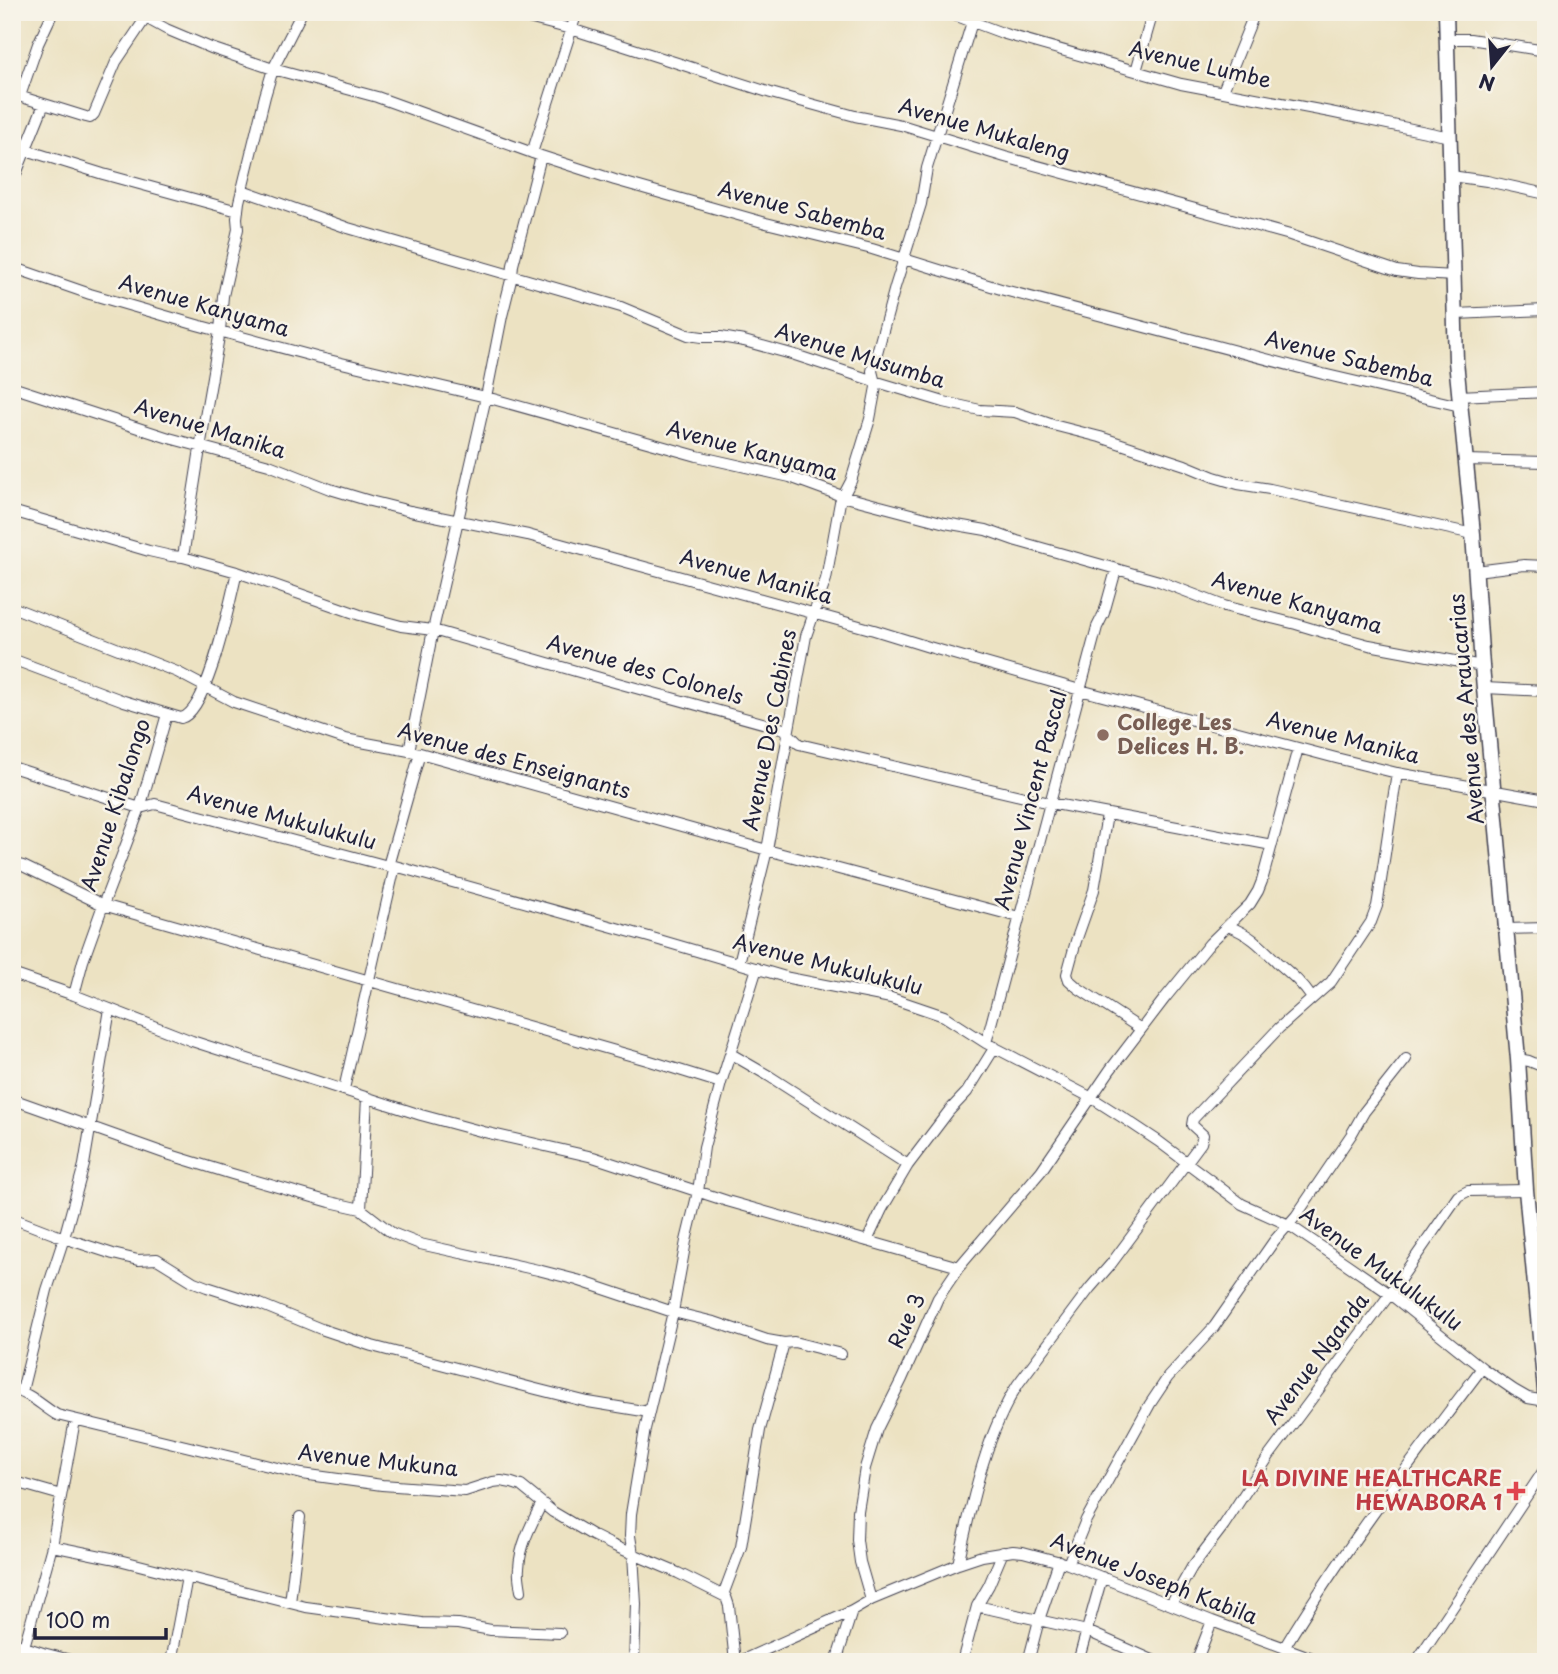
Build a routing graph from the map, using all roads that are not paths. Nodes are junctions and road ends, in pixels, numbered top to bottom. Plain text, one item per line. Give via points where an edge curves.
1 (53, 12) edge
2 (302, 12) edge
3 (505, 12) edge
4 (577, 12) edge
5 (946, 12) edge
6 (1153, 12) edge
7 (1255, 12) edge
8 (1446, 12) edge
9 (148, 15) edge
10 (972, 22) junction
11 (571, 29) junction
12 (1447, 39) junction
13 (1546, 51) edge
14 (273, 69) junction
15 (1136, 71) junction
16 (1223, 91) junction
17 (16, 95) edge
18 (44, 104) junction
19 (936, 135) junction
20 (1450, 136) junction
21 (26, 150) junction
22 (537, 155) junction
23 (1451, 176) junction
24 (12, 184) edge
25 (242, 190) junction
26 (1546, 194) edge
27 (238, 211) junction
28 (904, 259) junction
29 (12, 267) edge
30 (512, 276) junction
31 (1455, 276) junction
32 (1546, 310) edge
33 (1455, 314) junction
34 (220, 331) junction
35 (874, 381) junction
36 (12, 387) edge
37 (1546, 392) edge
38 (486, 397) junction
39 (1460, 401) junction
40 (201, 446) junction
41 (1465, 460) junction
42 (1546, 462) edge
43 (842, 496) junction
44 (12, 511) edge
45 (458, 520) junction
46 (1473, 534) junction
47 (183, 557) junction
48 (1546, 566) edge
49 (1116, 570) junction
50 (237, 572) junction
51 (1476, 572) junction
52 (12, 607) edge
53 (814, 614) junction
54 (433, 630) junction
55 (12, 659) edge
56 (1482, 666) junction
57 (204, 687) junction
58 (1485, 688) junction
59 (1080, 690) junction
60 (1546, 691) edge
61 (167, 714) junction
62 (789, 733) junction
63 (1298, 748) junction
64 (414, 752) junction
65 (12, 767) edge
66 (1397, 773) junction
67 (1494, 790) junction
68 (1546, 800) edge
69 (1050, 803) junction
70 (140, 808) junction
71 (1107, 815) junction
72 (1272, 845) junction
73 (767, 850) junction
74 (12, 863) edge
75 (391, 866) junction
76 (103, 905) junction
77 (1019, 917) junction
78 (1228, 926) junction
79 (1546, 928) edge
80 (1506, 929) junction
81 (740, 963) junction
82 (757, 968) junction
83 (12, 974) edge
84 (368, 981) junction
85 (74, 995) junction
86 (1312, 999) junction
87 (110, 1009) junction
88 (1141, 1029) junction
89 (991, 1045) junction
90 (731, 1054) junction
91 (1406, 1059) dead end
92 (1518, 1059) junction
93 (1546, 1068) edge
94 (722, 1083) junction
95 (344, 1089) junction
96 (367, 1098) junction
97 (1092, 1098) junction
98 (12, 1099) edge
99 (92, 1126) junction
100 (1186, 1162) junction
101 (908, 1165) junction
102 (1526, 1190) junction
103 (698, 1192) junction
104 (361, 1209) junction
105 (12, 1218) edge
106 (1289, 1225) junction
107 (64, 1238) junction
108 (867, 1241) junction
109 (959, 1267) junction
110 (1390, 1294) junction
111 (673, 1312) junction
112 (784, 1343) junction
113 (841, 1353) dead end
114 (1482, 1368) junction
115 (17, 1390) edge
116 (1546, 1401) edge
117 (649, 1412) junction
118 (75, 1420) junction
119 (1546, 1467) edge
120 (12, 1481) edge
121 (61, 1495) junction
122 (542, 1503) junction
123 (300, 1517) dead end
124 (52, 1546) junction
125 (1003, 1552) junction
126 (633, 1554) junction
127 (1063, 1562) junction
128 (958, 1564) junction
129 (187, 1577) junction
130 (1102, 1577) junction
131 (521, 1591) dead end
132 (723, 1595) junction
133 (871, 1600) junction
134 (290, 1603) junction
135 (1171, 1604) junction
136 (977, 1606) junction
137 (852, 1611) junction
138 (1039, 1620) junction
139 (1212, 1621) junction
140 (1087, 1631) junction
141 (560, 1633) dead end
142 (12, 1643) edge
143 (24, 1647) junction
144 (1284, 1648) junction
145 (78, 1662) edge
146 (171, 1662) edge
147 (634, 1662) edge
148 (737, 1662) edge
149 (836, 1662) edge
150 (962, 1662) edge
151 (1028, 1662) edge
152 (1077, 1662) edge
153 (1157, 1662) edge
154 (1196, 1662) edge
155 (1323, 1662) edge
156 (1416, 1662) edge

1 - 17 street
2 - 14 street
3 - 11 street, Avenue Mukaleng
4 - 11 street
5 - 10 street, Avenue Lumbe
6 - 15 street
7 - 16 street
8 - 12 street, Avenue des Araucarias
9 - 14 street, Avenue Sabemba via 191,40
9 - 18 street via 116,62 94,114 86,117
10 - 15 street, Avenue Lumbe
10 - 19 street, Avenue Des Cabines
11 - 19 street, Avenue Mukaleng via 771,93
11 - 22 street
12 - 13 street
12 - 20 street, Avenue des Araucarias
14 - 22 street, Avenue Sabemba via 377,97
14 - 25 street
15 - 16 street, Avenue Lumbe
16 - 20 street, Avenue Lumbe
17 - 18 street
18 - 21 street
19 - 28 street, Avenue Des Cabines
19 - 31 street, Avenue Mukaleng via 1290,235 1397,271
20 - 23 street, Avenue des Araucarias
21 - 24 street
21 - 27 street
22 - 28 street, Avenue Sabemba
22 - 30 street
23 - 26 street
23 - 31 street, Avenue des Araucarias
25 - 27 street
25 - 30 street, Avenue Musumba via 348,228
27 - 34 street
28 - 35 street, Avenue Des Cabines via 872,371
28 - 39 street, Avenue Sabemba via 1323,374
29 - 34 street, Avenue Kanyama
30 - 35 street, Avenue Musumba via 621,307 688,334 744,341
30 - 38 street
31 - 33 street, Avenue des Araucarias
32 - 33 street
33 - 39 street, Avenue des Araucarias
34 - 38 street, Avenue Kanyama
34 - 40 street
35 - 43 street, Avenue Des Cabines via 870,419
35 - 46 street, Avenue Musumba via 956,405 1014,412 1238,484
36 - 40 street, Avenue Manika
37 - 39 street, Avenue Sabemba
38 - 43 street, Avenue Kanyama via 790,477
38 - 45 street
39 - 41 street, Avenue des Araucarias
40 - 45 street, Avenue Manika via 343,493
40 - 47 street
41 - 42 street
41 - 46 street, Avenue des Araucarias
43 - 49 street, Avenue Kanyama via 986,530
43 - 53 street, Avenue Des Cabines via 826,579
44 - 47 street, Avenue des Colonels
45 - 53 street, Avenue Manika
45 - 54 street
46 - 51 street, Avenue des Araucarias
47 - 50 street, Avenue des Colonels
48 - 51 street
49 - 56 street, Avenue Kanyama via 1224,606 1369,645
49 - 59 street, Avenue Vincent Pascal
50 - 54 street, Avenue des Colonels via 360,615
50 - 57 street, Avenue Kibalongo
51 - 56 street, Avenue des Araucarias
52 - 57 street, Avenue des Enseignants
53 - 59 street, Avenue Manika
53 - 62 street, Avenue Des Cabines
54 - 62 street, Avenue des Colonels
54 - 64 street
55 - 61 street
56 - 58 street, Avenue des Araucarias
57 - 61 street, Avenue Kibalongo via 188,715
57 - 64 street, Avenue des Enseignants via 234,702 345,739
58 - 60 street
58 - 67 street, Avenue des Araucarias
59 - 63 street, Avenue Manika
59 - 69 street, Avenue Vincent Pascal
61 - 70 street, Avenue Kibalongo
62 - 69 street, Avenue des Colonels via 799,744
62 - 73 street, Avenue Des Cabines
63 - 66 street, Avenue Manika
63 - 72 street, Rue 3
64 - 73 street, Avenue des Enseignants
64 - 75 street
65 - 70 street, Avenue Mukulukulu
66 - 67 street, Avenue Manika
66 - 86 street via 1374,914 1331,982
67 - 68 street, Avenue Manika
67 - 80 street, Avenue des Araucarias
69 - 71 street, Avenue des Colonels
69 - 77 street, Avenue Vincent Pascal
70 - 75 street, Avenue Mukulukulu via 155,804
70 - 76 street, Avenue Kibalongo
71 - 72 street, Avenue des Colonels
71 - 88 street via 1094,890 1067,974 1078,988
72 - 78 street, Rue 3 via 1258,891
73 - 77 street, Avenue des Enseignants
73 - 81 street, Avenue Des Cabines
74 - 76 street
75 - 81 street, Avenue Mukulukulu
75 - 84 street
76 - 84 street
76 - 85 street, Avenue Kibalongo
77 - 89 street, Avenue Vincent Pascal
78 - 86 street via 1260,944 1302,983
78 - 88 street, Rue 3
79 - 80 street
80 - 92 street, Avenue des Araucarias
81 - 82 street, Avenue Mukulukulu
82 - 89 street, Avenue Mukulukulu via 910,1004 944,1016
82 - 90 street
83 - 85 street
84 - 94 street
84 - 95 street
85 - 87 street
86 - 100 street via 1193,1119 1192,1125 1203,1138
87 - 95 street via 192,1041
87 - 99 street
88 - 97 street, Rue 3
89 - 97 street, Avenue Mukulukulu
89 - 101 street, Avenue Vincent Pascal via 972,1084
90 - 94 street
90 - 101 street
91 - 106 street via 1364,1112
92 - 93 street
92 - 102 street, Avenue des Araucarias
94 - 103 street via 704,1147
95 - 96 street
96 - 103 street via 593,1157
96 - 104 street
97 - 100 street, Avenue Mukulukulu
97 - 109 street, Rue 3 via 1033,1181
98 - 99 street
99 - 104 street via 232,1174
99 - 107 street
100 - 106 street, Avenue Mukulukulu via 1242,1204
100 - 128 street via 1007,1401 984,1464
101 - 108 street, Avenue Vincent Pascal
102 - 110 street, Avenue Nganda via 1468,1191 1458,1196
102 - 116 street, Avenue des Araucarias
103 - 108 street
103 - 111 street
104 - 111 street via 392,1233 420,1244 538,1270
105 - 107 street
106 - 110 street, Avenue Mukulukulu
106 - 127 street via 1214,1327 1168,1377
107 - 115 street
107 - 117 street via 121,1256 157,1259 194,1282 372,1346 588,1402
108 - 109 street
109 - 133 street, Rue 3 via 932,1310 869,1456 857,1540
110 - 114 street, Avenue Mukulukulu
110 - 135 street, Avenue Nganda via 1269,1457
111 - 112 street
111 - 117 street
112 - 113 street
112 - 132 street via 760,1430 741,1547
114 - 116 street, Avenue Mukulukulu via 1528,1398
114 - 144 street via 1380,1505
115 - 118 street, Avenue Mukuna via 57,1415
117 - 126 street via 631,1514
118 - 121 street
118 - 122 street, Avenue Mukuna via 340,1480 465,1491 507,1482 521,1486
119 - 156 street
120 - 121 street
121 - 124 street
122 - 126 street, Avenue Mukuna
122 - 131 street via 522,1552
123 - 134 street
124 - 129 street
124 - 143 street
125 - 127 street, Avenue Joseph Kabila
125 - 128 street, Avenue Joseph Kabila
125 - 136 street
126 - 132 street, Avenue Mukuna
126 - 147 street
127 - 130 street, Avenue Joseph Kabila
127 - 138 street
128 - 133 street, Avenue Joseph Kabila
129 - 134 street
129 - 146 street
130 - 135 street, Avenue Joseph Kabila
130 - 140 street
132 - 148 street
133 - 137 street, Avenue Joseph Kabila
134 - 141 street via 422,1623
135 - 139 street, Avenue Joseph Kabila
136 - 138 street
136 - 150 street
137 - 148 street, Avenue Joseph Kabila
137 - 149 street
138 - 140 street
138 - 151 street
139 - 144 street, Avenue Joseph Kabila
139 - 154 street
140 - 152 street
140 - 153 street
142 - 143 street
143 - 145 street
144 - 155 street, Avenue Joseph Kabila

